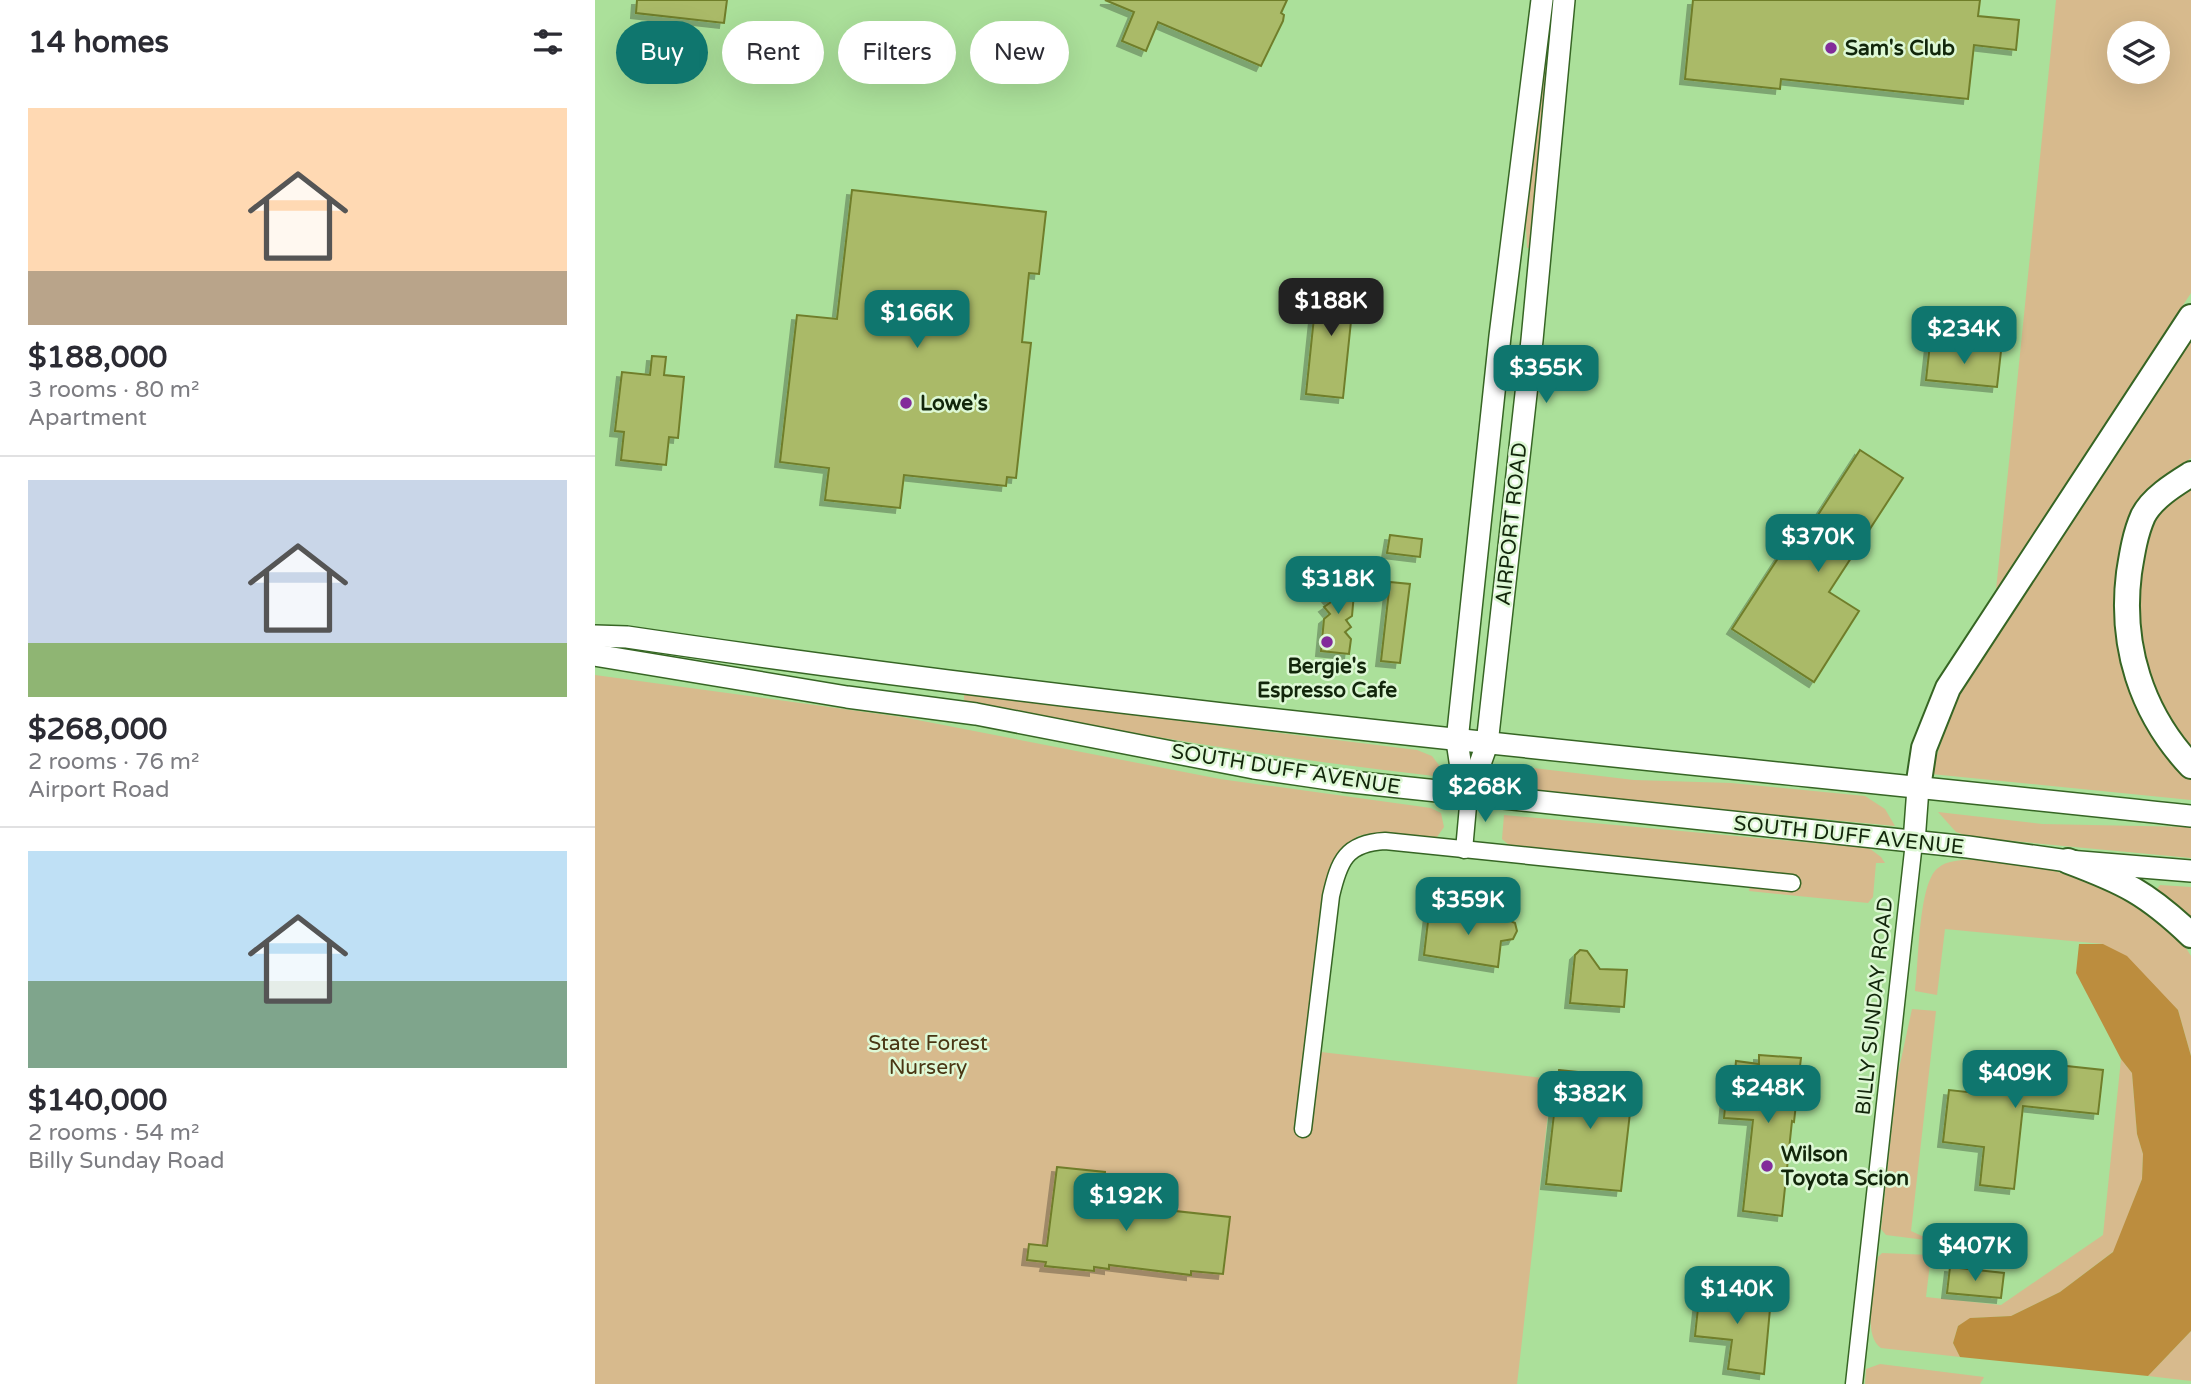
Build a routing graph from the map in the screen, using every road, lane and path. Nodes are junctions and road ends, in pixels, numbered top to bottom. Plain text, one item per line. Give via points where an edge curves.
1 (1542, 0) edge
2 (1564, 0) edge
3 (2191, 317) edge
4 (2191, 474) edge
5 (595, 636) edge
6 (595, 655) edge
7 (1457, 741) junction
8 (1487, 744) junction
9 (2191, 766) edge
10 (1918, 789) junction
11 (1469, 795) junction
12 (2191, 816) edge
13 (1914, 842) junction
14 (1464, 850) junction
15 (2068, 861) junction
16 (2191, 871) edge
17 (1792, 883) dead end
18 (2191, 935) edge
19 (1303, 1129) dead end
20 (1854, 1384) edge

1 - 7 main road, AIRPORT ROAD
2 - 8 main road, AIRPORT ROAD
3 - 10 highway via 1948,688 1924,748
4 - 9 highway via 2144,514 2131,560 2127,639 2136,677 2150,707
5 - 7 main road, SOUTH DUFF AVENUE
6 - 11 main road, SOUTH DUFF AVENUE via 976,714 1254,768
7 - 8 main road, SOUTH DUFF AVENUE
7 - 11 main road, AIRPORT ROAD
8 - 10 main road, SOUTH DUFF AVENUE
8 - 11 main road, AIRPORT ROAD
10 - 12 main road, SOUTH DUFF AVENUE
10 - 13 main road
11 - 13 main road, SOUTH DUFF AVENUE
11 - 14 street, AIRPORT ROAD
13 - 15 main road, SOUTH DUFF AVENUE
13 - 20 street, BILLY SUNDAY ROAD
14 - 17 street
14 - 19 street via 1373,842 1350,851 1339,866 1331,896
15 - 16 main road, SOUTH DUFF AVENUE
15 - 18 highway via 2146,895

